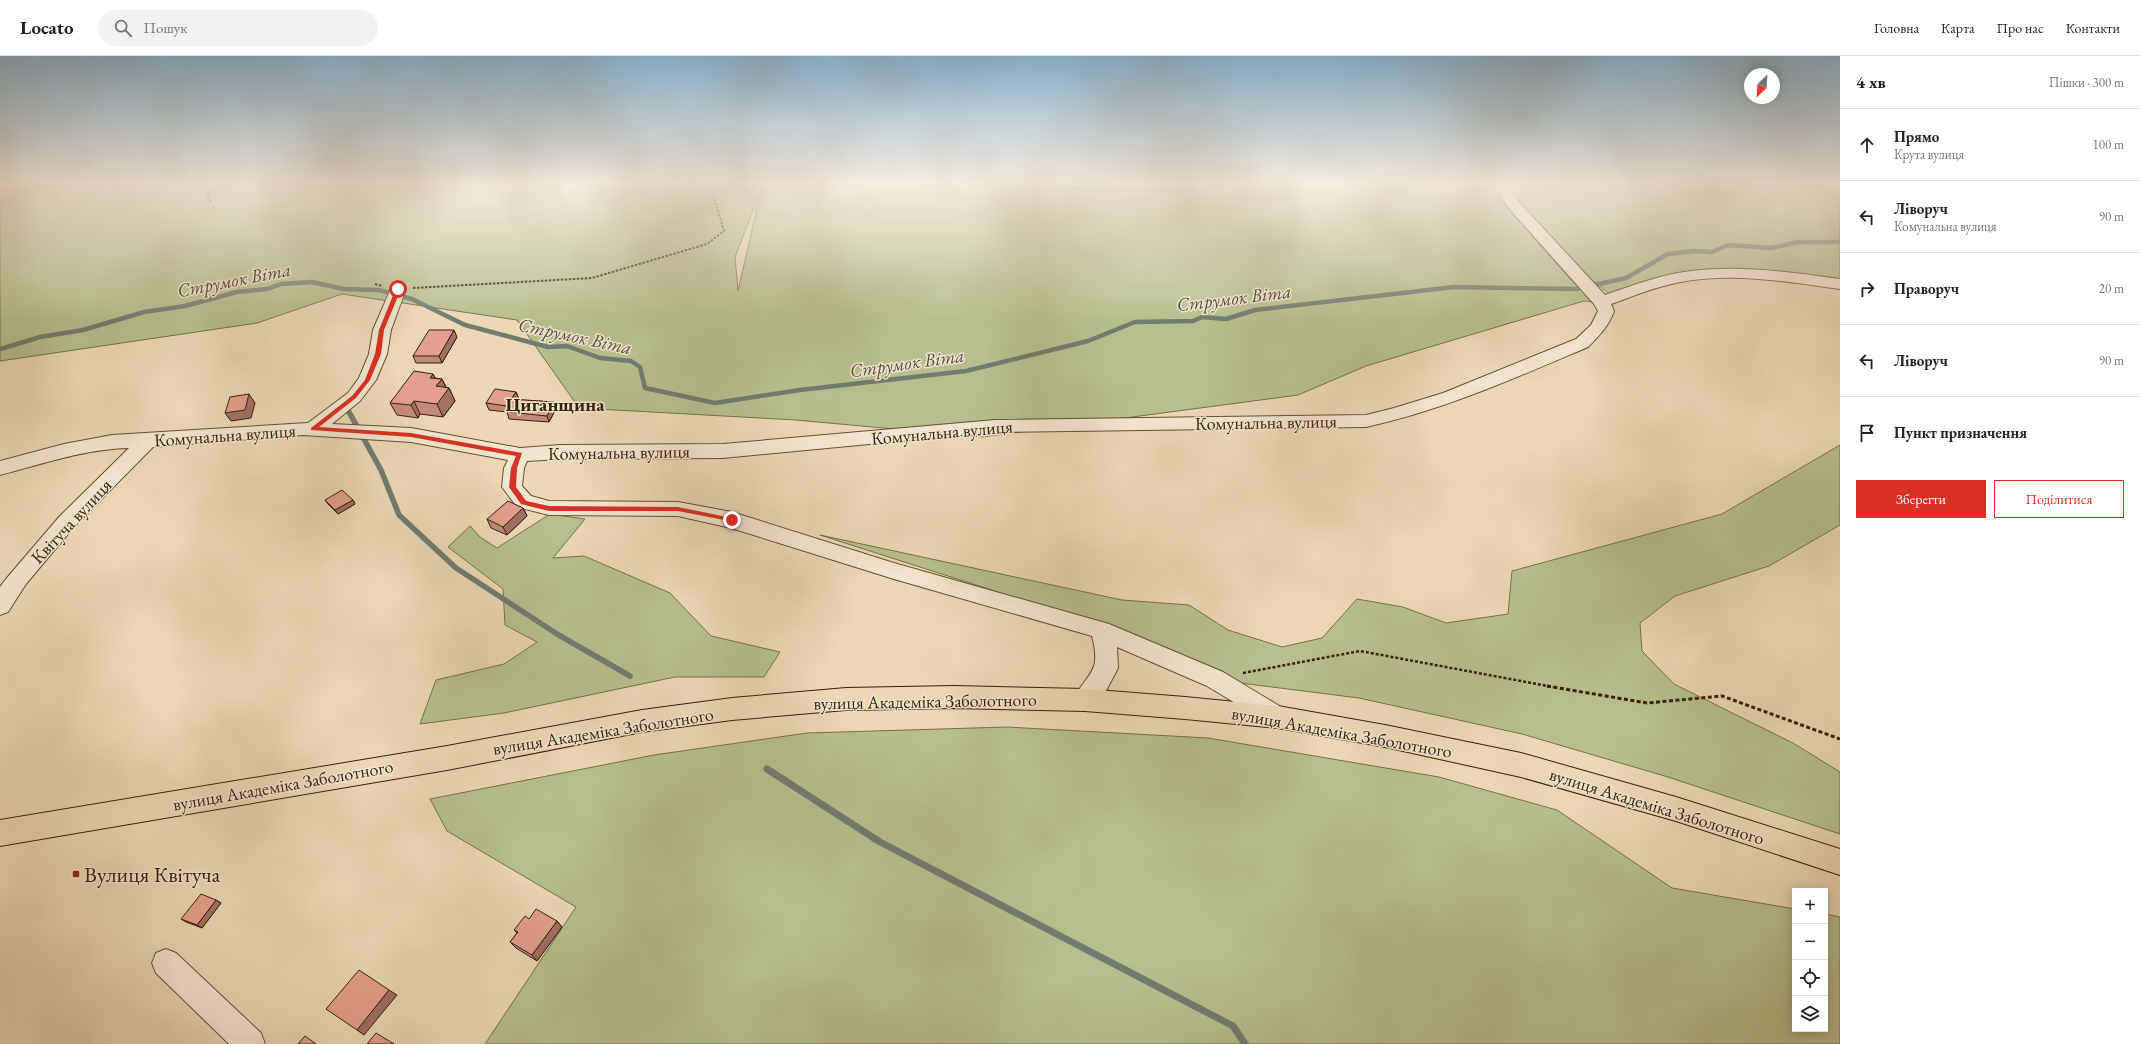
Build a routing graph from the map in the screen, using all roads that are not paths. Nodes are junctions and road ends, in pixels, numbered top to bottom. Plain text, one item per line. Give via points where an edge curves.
1 (1534, 228) edge
2 (1840, 284) edge
3 (398, 289) road end
4 (1591, 292) junction
5 (313, 429) junction
6 (148, 441) junction
7 (520, 455) junction
8 (0, 468) edge
9 (0, 606) edge
10 (1101, 630) junction
11 (1085, 700) junction
12 (1278, 717) junction
13 (0, 833) edge
14 (1840, 862) edge
15 (166, 963) dead end
16 (250, 1044) edge

1 - 4 street
2 - 4 street via 1765,275 1694,275
3 - 5 street via 382,330 378,354 367,380 354,397
4 - 7 street, Комунальна вулиця via 1606,311 1596,331 1582,343 1439,402 1366,421 995,426 723,451 561,452
5 - 6 street, Комунальна вулиця
5 - 7 street, Комунальна вулиця via 411,435
6 - 8 street, Комунальна вулиця via 106,443
6 - 9 street, Квітуча вулиця via 99,487 62,527 10,589
7 - 10 street via 514,468 512,487 524,502 549,508 678,509 732,520 894,571
10 - 11 street via 1108,653 1107,663 1101,681
10 - 12 street via 1216,678
11 - 12 highway, вулиця Академіка Заболотного
11 - 13 highway, вулиця Академіка Заболотного via 954,697 846,699 732,709 642,721 447,758
12 - 14 highway, вулиця Академіка Заболотного via 1385,736 1521,765 1676,809
15 - 16 street

